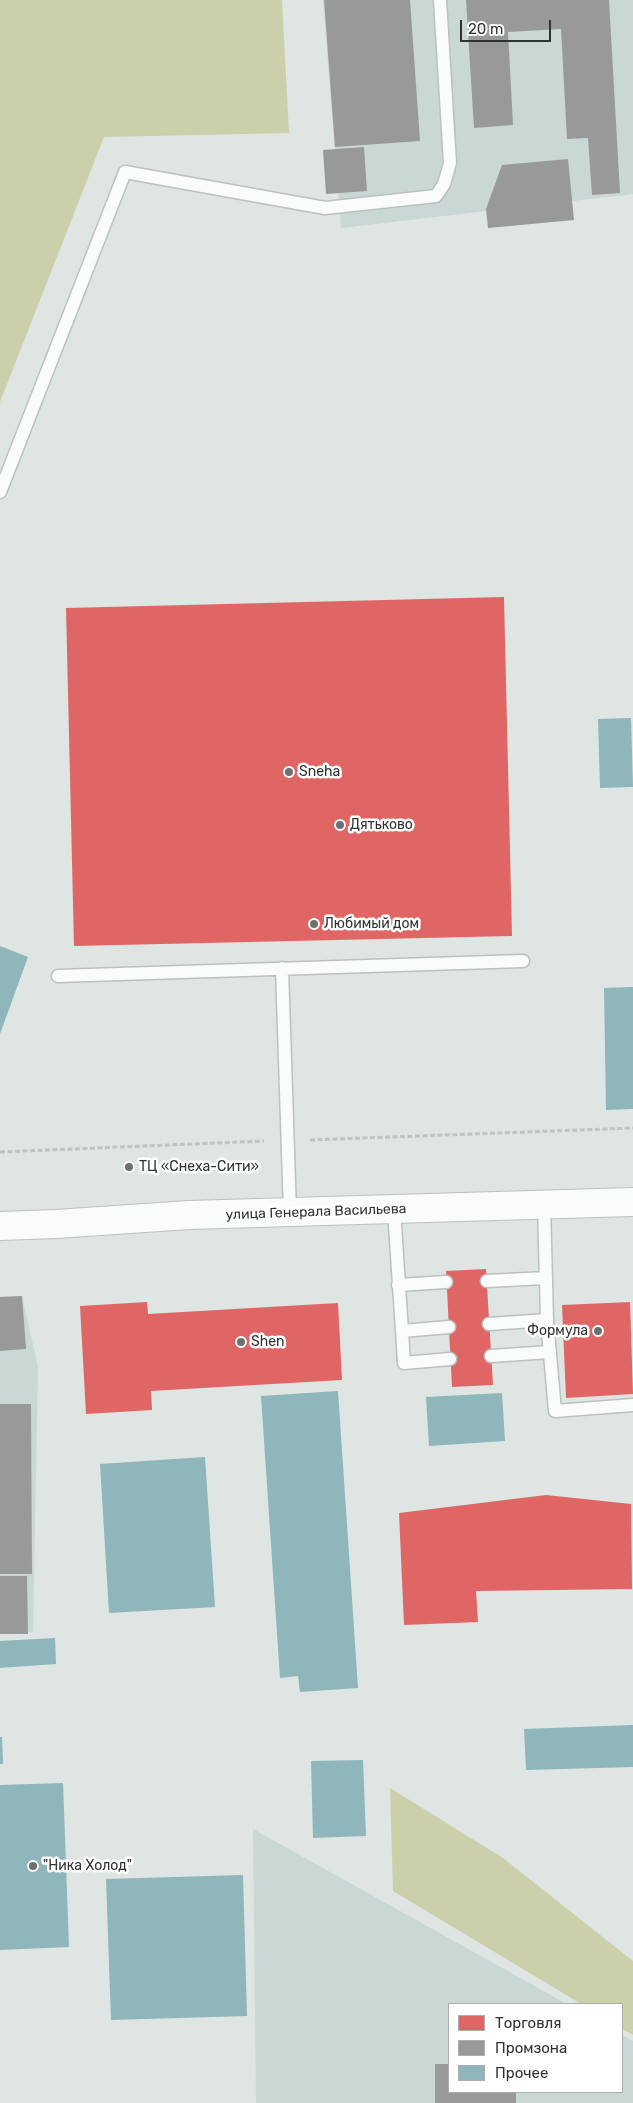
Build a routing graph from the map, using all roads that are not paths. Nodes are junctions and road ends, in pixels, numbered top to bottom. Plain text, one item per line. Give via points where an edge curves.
1 (440, 0) edge
2 (0, 492) edge
3 (523, 961) dead end
4 (282, 968) junction
5 (58, 976) dead end
6 (633, 1202) edge
7 (544, 1204) junction
8 (394, 1210) junction
9 (290, 1213) junction
10 (0, 1226) edge
11 (546, 1278) junction
12 (487, 1281) dead end
13 (446, 1282) dead end
14 (398, 1285) junction
15 (547, 1320) junction
16 (489, 1324) dead end
17 (449, 1327) dead end
18 (402, 1331) junction
19 (550, 1352) junction
20 (491, 1356) dead end
21 (450, 1359) dead end
22 (633, 1405) edge

1 - 2 lane via 450,163 444,184 436,196 325,208 125,172
3 - 4 lane
4 - 5 lane
4 - 9 lane
6 - 7 main road, улица Генерала Васильева
7 - 8 main road, улица Генерала Васильева
7 - 11 lane
8 - 9 main road, улица Генерала Васильева
8 - 14 lane
9 - 10 main road, улица Генерала Васильева via 189,1215
11 - 12 lane
11 - 15 lane
13 - 14 lane
14 - 18 lane
15 - 16 lane
15 - 19 lane
17 - 18 lane
18 - 21 lane via 404,1363
19 - 20 lane
19 - 22 lane via 556,1411

